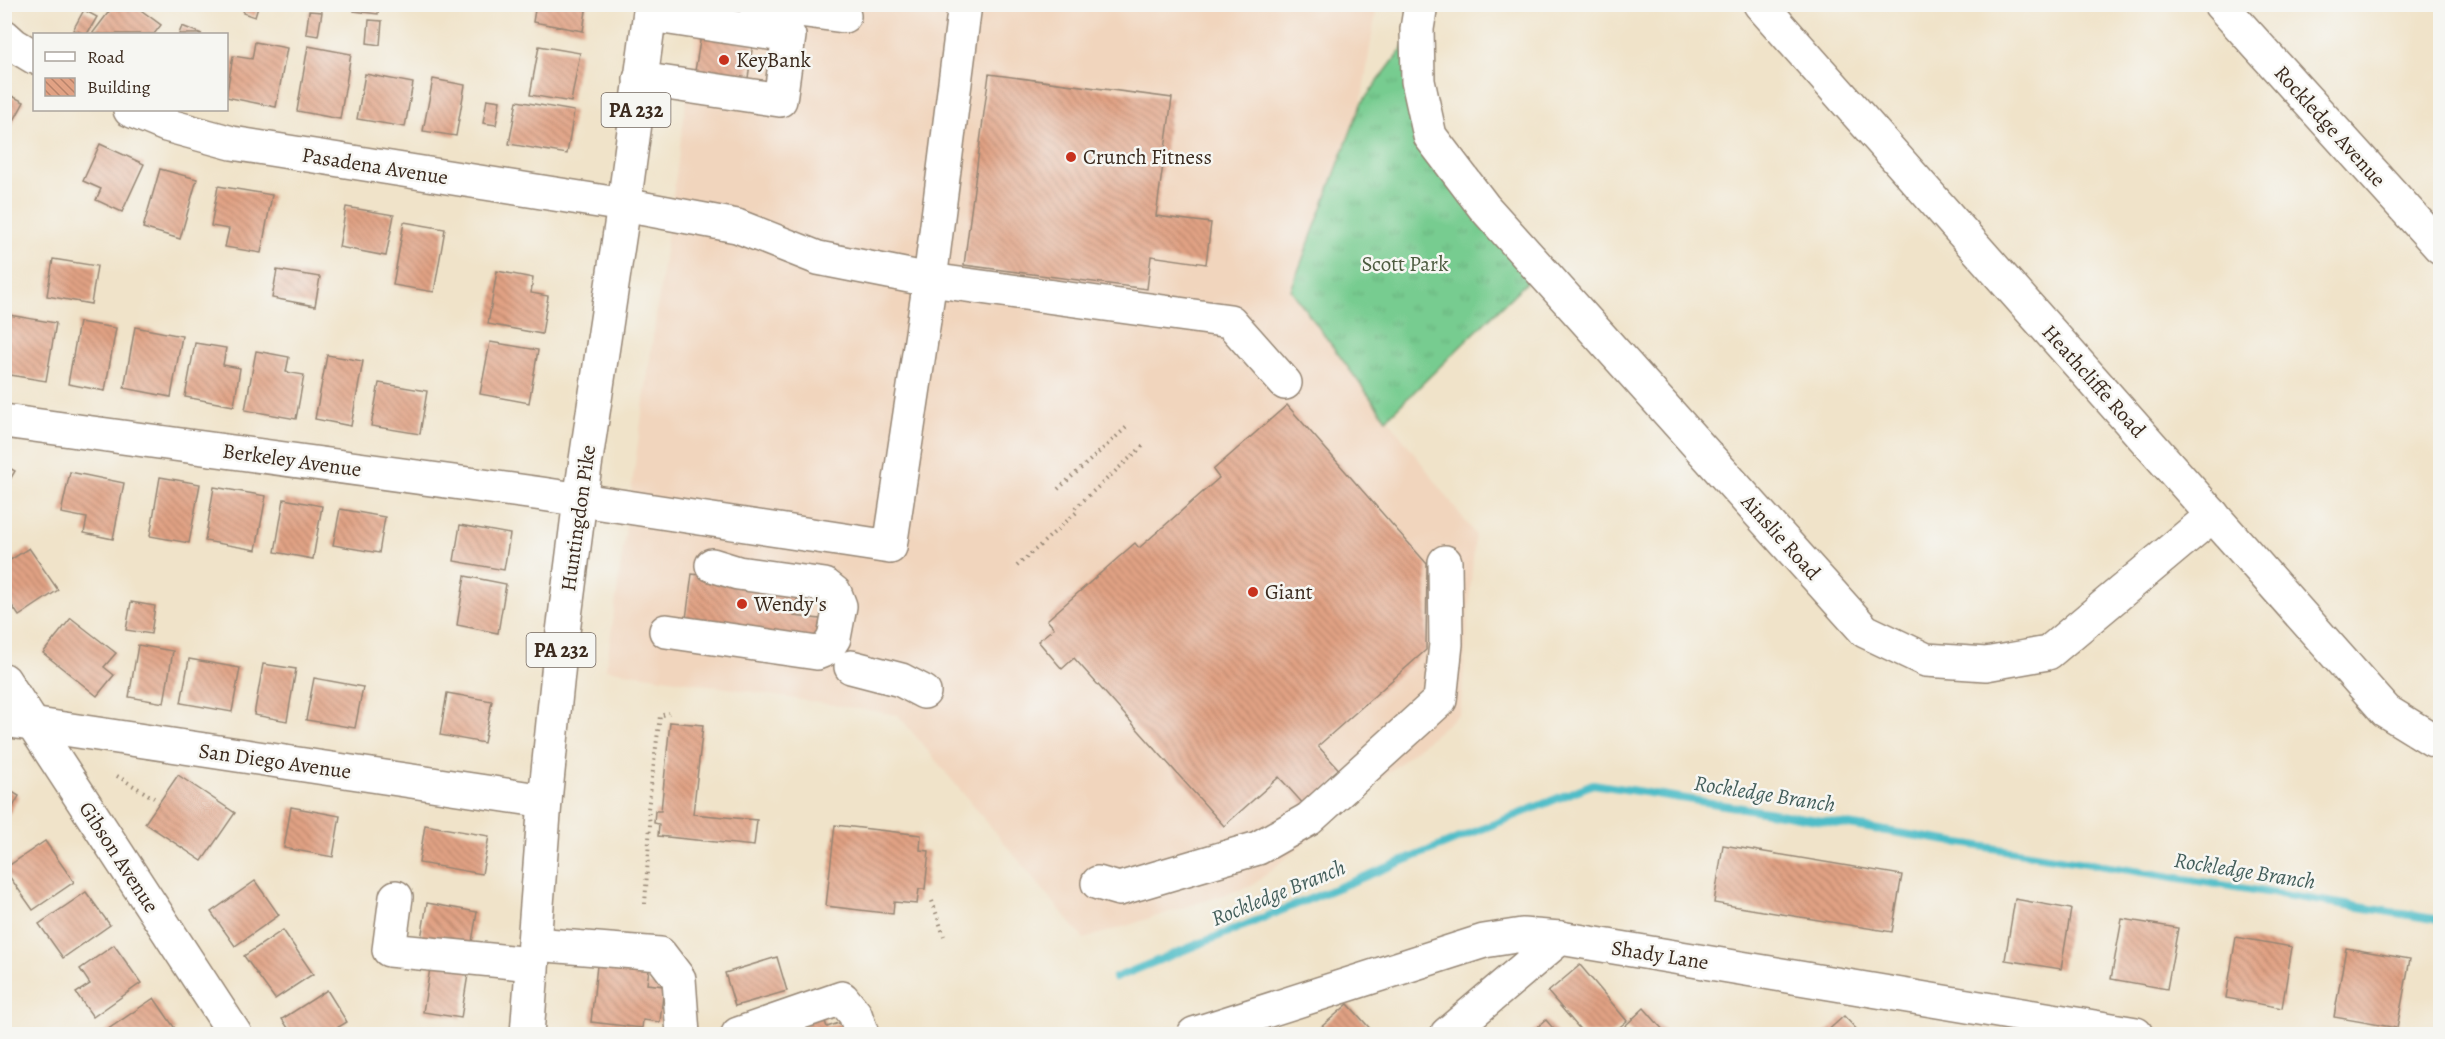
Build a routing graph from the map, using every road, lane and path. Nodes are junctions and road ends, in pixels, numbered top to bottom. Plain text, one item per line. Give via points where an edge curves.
1 (755, 4) edge
2 (965, 4) edge
3 (1421, 4) edge
4 (1760, 4) edge
5 (2223, 5) edge
6 (650, 10) edge
7 (844, 16) dead end
8 (4, 36) edge
9 (33, 56) edge
10 (640, 79) junction
11 (132, 111) edge
12 (624, 205) junction
13 (2440, 247) edge
14 (930, 280) junction
15 (1285, 383) dead end
16 (4, 421) edge
17 (1127, 427) dead end
18 (1143, 446) dead end
19 (1058, 489) dead end
20 (580, 500) junction
21 (2213, 515) junction
22 (1445, 562) dead end
23 (712, 565) dead end
24 (1017, 566) dead end
25 (666, 631) dead end
26 (851, 667) dead end
27 (4, 680) edge
28 (924, 693) dead end
29 (669, 712) dead end
30 (18, 722) edge
31 (2440, 741) edge
32 (117, 776) dead end
33 (154, 798) dead end
34 (545, 801) junction
35 (1098, 883) dead end
36 (396, 897) dead end
37 (932, 901) dead end
38 (645, 904) dead end
39 (944, 936) dead end
40 (1560, 938) junction
41 (533, 954) junction
42 (2018, 1026) edge
43 (235, 1035) edge
44 (527, 1035) edge
45 (683, 1035) edge
46 (738, 1035) edge
47 (862, 1035) edge
48 (1194, 1035) edge
49 (1448, 1035) edge
50 (2136, 1035) edge

1 - 7 street
2 - 14 street
3 - 21 street, Ainslie Road via 1417,29 1418,81 1430,136 1484,207 1865,631 1926,660 1986,664 2048,653
4 - 21 street, Heathcliffe Road
5 - 13 street, Rockledge Avenue
6 - 10 street, Huntingdon Pike / PA 232
6 - 10 street via 789,36 780,100
8 - 9 street
10 - 12 street, Huntingdon Pike / PA 232
11 - 12 street, Pasadena Avenue via 166,125 232,143
12 - 14 street, Pasadena Avenue via 737,226 818,258
12 - 20 street, Huntingdon Pike / PA 232
14 - 15 street, Pasadena Avenue via 1230,321
14 - 20 street, Berkeley Avenue via 890,547
16 - 20 street, Berkeley Avenue
17 - 19 path
18 - 24 path
20 - 34 street, Huntingdon Pike / PA 232
21 - 31 street, Heathcliffe Road via 2386,711
22 - 35 street via 1446,644 1440,700 1309,819 1258,848 1119,889
23 - 25 street via 738,573 825,585 835,593 840,606 834,638 817,653
26 - 28 street via 901,680
27 - 30 street, Gibson Avenue
29 - 38 path via 660,716 648,809
30 - 34 street, San Diego Avenue
30 - 43 street, Gibson Avenue
32 - 33 path
34 - 41 street, Huntingdon Pike / PA 232
36 - 41 street via 389,951
37 - 39 path
40 - 42 street, Shady Lane
40 - 48 street, Shady Lane via 1522,935 1484,941
40 - 49 street
41 - 44 street, Huntingdon Pike / PA 232
41 - 45 street via 660,954 679,979
42 - 50 street, Shady Lane
46 - 47 street via 842,998 855,1014

